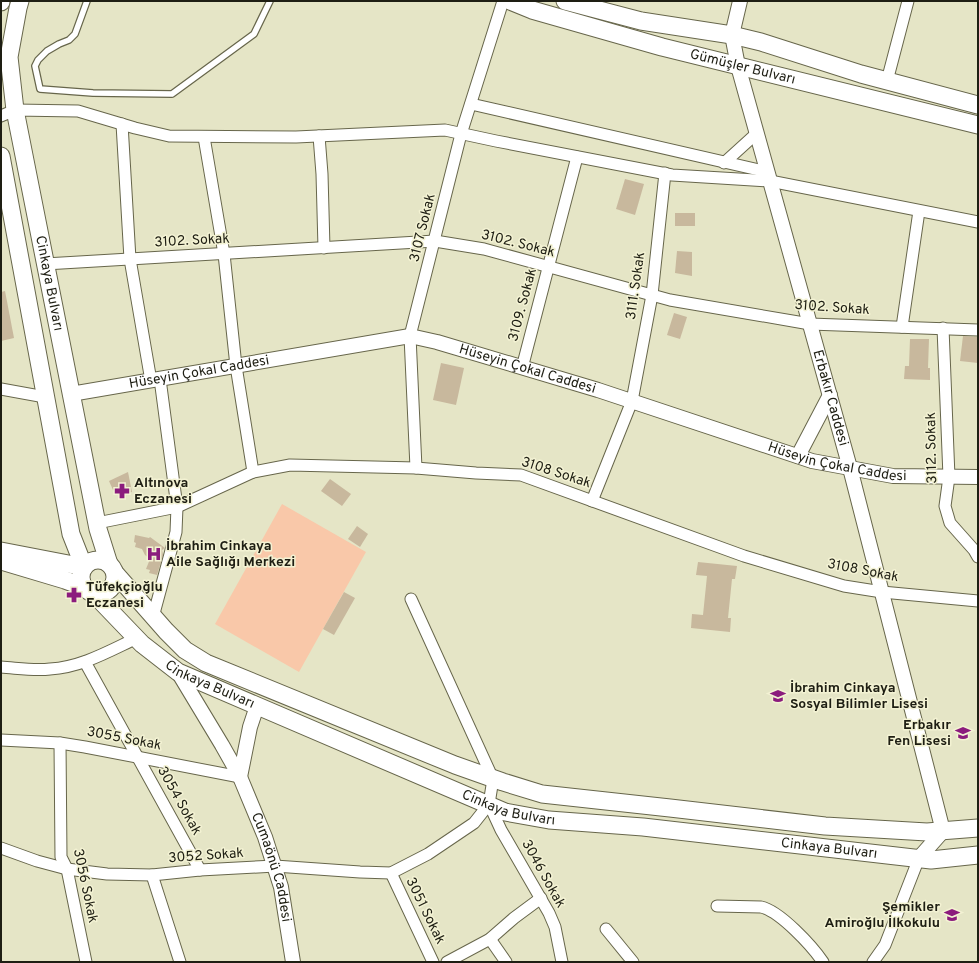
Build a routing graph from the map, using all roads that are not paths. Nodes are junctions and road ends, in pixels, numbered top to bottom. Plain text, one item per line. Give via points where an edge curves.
1 (20, 1) edge
2 (87, 1) edge
3 (270, 1) edge
4 (503, 1) edge
5 (510, 1) edge
6 (565, 1) edge
7 (740, 1) edge
8 (908, 1) edge
9 (732, 35) junction
10 (738, 66) junction
11 (887, 81) junction
12 (470, 104) junction
13 (978, 105) edge
14 (8, 113) edge
15 (122, 124) junction
16 (978, 125) edge
17 (757, 133) junction
18 (461, 134) junction
19 (319, 136) junction
20 (204, 137) junction
21 (1, 156) edge
22 (577, 157) junction
23 (724, 163) junction
24 (665, 173) junction
25 (769, 177) junction
26 (919, 211) junction
27 (978, 222) edge
28 (435, 241) junction
29 (324, 248) junction
30 (224, 254) junction
31 (130, 259) junction
32 (45, 264) junction
33 (549, 267) junction
34 (652, 295) junction
35 (810, 324) junction
36 (902, 327) junction
37 (943, 328) junction
38 (978, 330) edge
39 (410, 336) junction
40 (236, 366) junction
41 (522, 368) junction
42 (155, 380) junction
43 (1, 389) edge
44 (71, 394) junction
45 (830, 395) junction
46 (45, 396) junction
47 (632, 401) junction
48 (798, 456) junction
49 (416, 468) junction
50 (850, 468) junction
51 (253, 472) junction
52 (949, 477) junction
53 (978, 477) edge
54 (592, 501) junction
55 (177, 507) junction
56 (97, 523) junction
57 (1, 551) edge
58 (978, 557) edge
59 (1, 561) edge
60 (84, 567) junction
61 (112, 569) junction
62 (89, 590) junction
63 (882, 592) junction
64 (410, 599) dead end
65 (978, 601) edge
66 (153, 617) junction
67 (137, 638) junction
68 (85, 662) junction
69 (1, 667) edge
70 (178, 672) junction
71 (257, 706) junction
72 (1, 740) edge
73 (60, 743) junction
74 (138, 757) junction
75 (240, 776) junction
76 (493, 779) junction
77 (489, 804) junction
78 (978, 828) edge
79 (943, 831) junction
80 (1, 848) edge
81 (978, 855) edge
82 (919, 858) junction
83 (275, 866) junction
84 (67, 869) junction
85 (200, 870) junction
86 (391, 873) junction
87 (152, 875) junction
88 (541, 898) junction
89 (717, 906) dead end
90 (606, 929) dead end
91 (490, 939) junction
92 (86, 962) edge
93 (180, 962) edge
94 (293, 962) edge
95 (433, 962) edge
96 (448, 962) edge
97 (506, 962) edge
98 (562, 962) edge
99 (633, 962) edge
100 (823, 962) edge
101 (873, 962) edge

1 - 14 main road, Cinkaya Bulvarı via 9,57
2 - 3 lane via 72,38 53,47 38,60 35,66 40,89 172,94 254,34
4 - 12 street, 3107 Sokak
5 - 10 main road, Gümüşler Bulvarı via 547,15
6 - 9 main road, Gümüşler Bulvarı via 641,21
7 - 9 street, Erbakır Caddesi
8 - 11 street
9 - 10 street, Erbakır Caddesi
9 - 11 main road, Gümüşler Bulvarı
10 - 16 main road, Gümüşler Bulvarı
10 - 17 street, Erbakır Caddesi
11 - 13 main road, Gümüşler Bulvarı
12 - 18 street, 3107 Sokak
12 - 23 street
14 - 15 street via 78,111
14 - 32 main road, Cinkaya Bulvarı
15 - 20 street via 169,136
15 - 31 street
17 - 23 street
17 - 25 street, Erbakır Caddesi
18 - 19 street via 445,130
18 - 22 street
18 - 28 street, 3107 Sokak
19 - 20 street
19 - 29 street
20 - 30 street
21 - 46 main road, Cinkaya Bulvarı
22 - 24 street
22 - 33 street, 3109. Sokak
23 - 25 street
24 - 25 street
24 - 34 street, 3111. Sokak
25 - 26 street
25 - 35 street, Erbakır Caddesi
26 - 27 street
26 - 36 street
28 - 29 street, 3102. Sokak
28 - 33 street, 3102. Sokak via 484,249
28 - 39 street, 3107 Sokak
29 - 30 street, 3102. Sokak
30 - 31 street, 3102. Sokak
30 - 40 street
31 - 32 street, 3102. Sokak
31 - 42 street
32 - 44 main road, Cinkaya Bulvarı
33 - 34 street, 3102. Sokak
33 - 41 street, 3109. Sokak
34 - 35 street, 3102. Sokak
34 - 47 street, 3111. Sokak
35 - 36 street, 3102. Sokak
35 - 45 street, Erbakır Caddesi
36 - 37 street, 3102. Sokak
37 - 38 street, 3102. Sokak
37 - 52 street, 3112. Sokak
39 - 40 street, Hüseyin Çokal Caddesi
39 - 41 street, Hüseyin Çokal Caddesi
39 - 49 street, 3107 Sokak
40 - 42 street, Hüseyin Çokal Caddesi
40 - 51 street
41 - 47 street, Hüseyin Çokal Caddesi
42 - 44 street, Hüseyin Çokal Caddesi
42 - 55 street
43 - 46 street
44 - 56 main road, Cinkaya Bulvarı
45 - 48 street
45 - 50 street, Erbakır Caddesi
46 - 60 main road, Cinkaya Bulvarı via 71,534
47 - 48 street, Hüseyin Çokal Caddesi
47 - 54 street, 3111. Sokak
48 - 50 street, Hüseyin Çokal Caddesi
49 - 51 street, 3108 Sokak via 290,465
49 - 54 street, 3108 Sokak via 521,475
50 - 52 street, Hüseyin Çokal Caddesi via 893,476
50 - 63 street, Erbakır Caddesi
51 - 55 street, 3108 Sokak
52 - 53 street, Hüseyin Çokal Caddesi
52 - 58 street, 3112. Sokak via 946,506 950,523
54 - 63 street, 3108 Sokak via 744,556 844,586
55 - 56 street, 3108 Sokak
55 - 66 street via 176,532
56 - 61 main road, Cinkaya Bulvarı
57 - 60 main road
59 - 62 main road via 66,580
60 - 61 main road via 87,563 101,560
60 - 62 main road via 81,577
61 - 62 main road via 113,585 110,589 99,594
61 - 66 main road, Cinkaya Bulvarı
62 - 67 main road, Cinkaya Bulvarı
63 - 65 street, 3108 Sokak
63 - 79 street, Erbakır Caddesi
64 - 76 street
66 - 76 main road, Cinkaya Bulvarı via 185,650 206,662
67 - 68 street
67 - 70 main road, Cinkaya Bulvarı
68 - 69 street via 49,670
68 - 74 street, 3054 Sokak
70 - 71 main road, Cinkaya Bulvarı
70 - 75 street, Cumaönü Caddesi
71 - 75 street
71 - 77 main road, Cinkaya Bulvarı
72 - 73 street, 3055 Sokak
73 - 74 street, 3055 Sokak
73 - 84 street, 3056 Sokak via 61,857
74 - 75 street, 3055 Sokak
74 - 85 street, 3054 Sokak
75 - 83 street, Cumaönü Caddesi
76 - 77 street
76 - 79 main road, Cinkaya Bulvarı via 542,794 825,826
77 - 82 main road, Cinkaya Bulvarı via 506,812 548,820 643,827
77 - 86 street via 474,823 428,854
77 - 88 street, 3046 Sokak via 501,830
78 - 79 main road, Cinkaya Bulvarı
79 - 82 street
80 - 84 street, 3052 Sokak
81 - 82 main road, Cinkaya Bulvarı via 932,860
82 - 101 street via 885,945
83 - 85 street, 3052 Sokak
83 - 86 street, 3052 Sokak
83 - 94 street, Cumaönü Caddesi via 281,887
84 - 87 street, 3052 Sokak via 107,874
84 - 92 street, 3056 Sokak
85 - 87 street, 3052 Sokak
86 - 95 street, 3051 Sokak
87 - 93 street
88 - 91 street
88 - 98 street, 3046 Sokak via 555,927
89 - 100 street via 768,908 807,941
90 - 99 street
91 - 96 street
91 - 97 street

